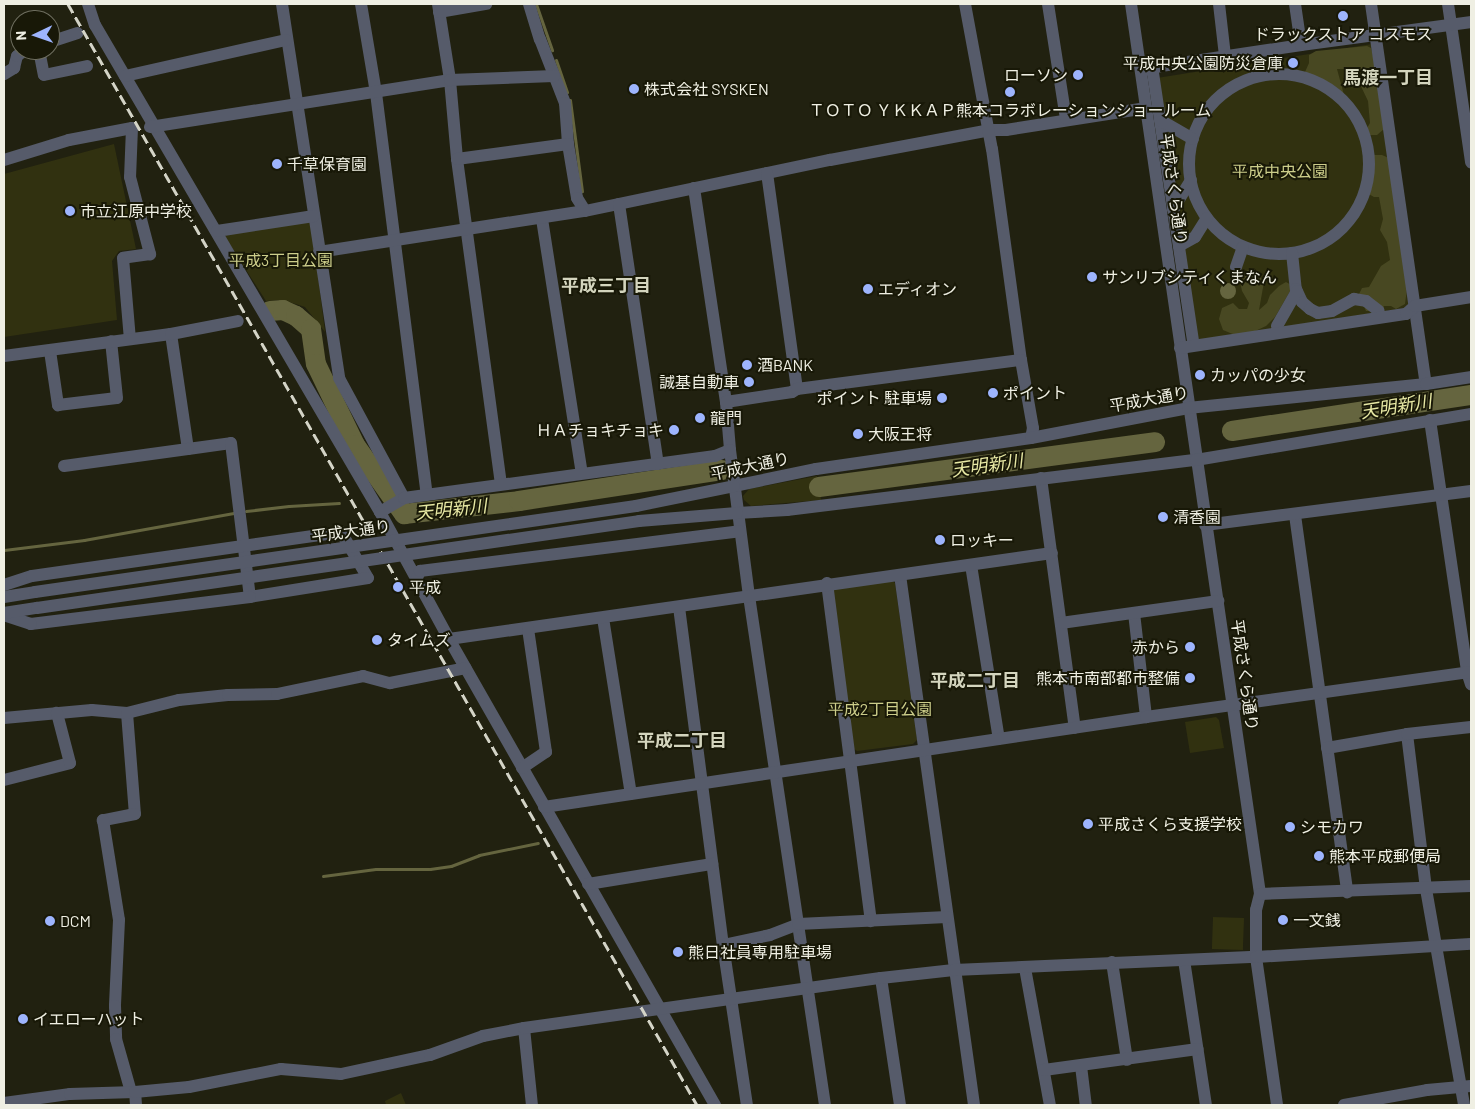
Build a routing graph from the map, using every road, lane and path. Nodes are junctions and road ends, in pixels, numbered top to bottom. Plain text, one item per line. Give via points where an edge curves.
1 (88, 4) edge
2 (282, 4) edge
3 (360, 4) edge
4 (486, 4) edge
5 (529, 4) edge
6 (965, 4) edge
7 (1048, 4) edge
8 (1131, 4) edge
9 (1218, 4) edge
10 (1295, 4) edge
11 (1371, 4) edge
12 (1448, 4) edge
13 (438, 8) edge
14 (1471, 22) edge
15 (1451, 25) junction
16 (78, 33) dead end
17 (1376, 36) junction
18 (60, 39) edge
19 (286, 40) junction
20 (1301, 45) junction
21 (1225, 56) junction
22 (16, 60) edge
23 (41, 60) edge
24 (87, 66) dead end
25 (1147, 72) junction
26 (4, 74) edge
27 (125, 76) junction
28 (554, 76) junction
29 (450, 80) junction
30 (1467, 91) edge
31 (376, 92) junction
32 (296, 102) junction
33 (1146, 108) junction
34 (1066, 119) junction
35 (1160, 120) junction
36 (152, 127) junction
37 (990, 130) junction
38 (1193, 139) junction
39 (568, 144) junction
40 (4, 160) edge
41 (457, 160) junction
42 (1471, 162) edge
43 (767, 173) junction
44 (1191, 180) junction
45 (694, 188) junction
46 (619, 204) junction
47 (1173, 209) junction
48 (585, 211) junction
49 (314, 216) junction
50 (1207, 218) junction
51 (542, 219) junction
52 (467, 229) junction
53 (218, 231) junction
54 (394, 240) junction
55 (1179, 246) junction
56 (1243, 248) junction
57 (319, 252) junction
58 (1292, 253) junction
59 (1236, 267) dead end
60 (1297, 291) junction
61 (1409, 292) dead end
62 (1471, 297) edge
63 (1416, 306) junction
64 (1379, 311) junction
65 (238, 321) dead end
66 (1277, 326) junction
67 (172, 334) junction
68 (130, 339) junction
69 (111, 341) junction
70 (1180, 348) junction
71 (50, 351) junction
72 (4, 356) edge
73 (1021, 360) junction
74 (1471, 376) edge
75 (1426, 384) junction
76 (797, 389) junction
77 (726, 402) junction
78 (1188, 408) junction
79 (1471, 414) edge
80 (1430, 420) junction
81 (1031, 438) junction
82 (188, 449) junction
83 (730, 450) junction
84 (1196, 460) junction
85 (658, 464) junction
86 (64, 466) dead end
87 (582, 474) junction
88 (1041, 478) junction
89 (501, 484) junction
90 (734, 486) junction
91 (1471, 491) edge
92 (427, 494) junction
93 (1442, 495) junction
94 (404, 498) junction
95 (380, 512) junction
96 (738, 513) junction
97 (1295, 515) junction
98 (1205, 525) junction
99 (740, 531) junction
100 (245, 546) junction
101 (1052, 553) junction
102 (971, 565) junction
103 (900, 575) junction
104 (416, 580) junction
105 (827, 583) junction
106 (4, 585) edge
107 (749, 596) junction
108 (4, 597) edge
109 (250, 597) junction
110 (1218, 600) junction
111 (679, 607) junction
112 (4, 614) edge
113 (1134, 614) junction
114 (604, 618) junction
115 (1061, 623) junction
116 (528, 628) junction
117 (449, 639) junction
118 (466, 668) junction
119 (1470, 676) edge
120 (1320, 692) junction
121 (1232, 705) junction
122 (57, 713) junction
123 (127, 713) junction
124 (1146, 717) junction
125 (4, 718) edge
126 (1471, 727) edge
127 (1075, 728) junction
128 (1407, 734) junction
129 (999, 739) junction
130 (1327, 748) junction
131 (924, 751) junction
132 (851, 762) junction
133 (522, 768) junction
134 (776, 773) junction
135 (4, 780) edge
136 (702, 784) junction
137 (631, 794) junction
138 (544, 807) junction
139 (712, 864) junction
140 (588, 884) junction
141 (1471, 886) edge
142 (1426, 889) junction
143 (1347, 892) junction
144 (1260, 894) junction
145 (947, 917) junction
146 (871, 920) junction
147 (798, 924) junction
148 (1471, 944) edge
149 (723, 945) junction
150 (1436, 945) junction
151 (1256, 957) junction
152 (1184, 960) junction
153 (1112, 962) junction
154 (1025, 968) junction
155 (954, 970) junction
156 (881, 978) junction
157 (808, 987) junction
158 (730, 999) junction
159 (661, 1008) junction
160 (524, 1028) junction
161 (1198, 1049) junction
162 (1127, 1060) junction
163 (1081, 1066) junction
164 (1044, 1070) junction
165 (1466, 1086) edge
166 (133, 1092) junction
167 (4, 1103) edge
168 (136, 1105) edge
169 (532, 1105) edge
170 (716, 1105) edge
171 (747, 1105) edge
172 (825, 1105) edge
173 (900, 1105) edge
174 (974, 1105) edge
175 (1050, 1105) edge
176 (1086, 1105) edge
177 (1206, 1105) edge
178 (1277, 1105) edge
179 (1344, 1105) edge
180 (1464, 1105) edge

1 - 27 street via 95,25
2 - 19 street
3 - 31 street
4 - 13 street
5 - 28 street
6 - 37 street
7 - 34 street
8 - 25 street, 平成さくら通り
9 - 21 street
10 - 20 street
11 - 17 street
12 - 15 street
13 - 29 street
14 - 15 street
15 - 17 street
15 - 30 street
16 - 18 street
17 - 20 street
17 - 63 street via 1390,149
19 - 27 street
19 - 32 street
20 - 21 street
21 - 25 street
22 - 26 street via 14,68
23 - 24 street via 44,75
25 - 33 street, 平成さくら通り
25 - 35 street
27 - 36 street
28 - 29 street
28 - 39 street via 565,103
29 - 31 street
29 - 41 street
30 - 42 street
31 - 32 street
31 - 54 street
32 - 36 street
32 - 49 street
33 - 34 street
33 - 70 street, 平成さくら通り
34 - 37 street
35 - 38 street
35 - 47 street
36 - 53 street
37 - 43 street
37 - 73 street
38 - 44 street
38 - 58 street via 1203,114 1225,91 1253,77 1284,73 1312,79 1336,93 1355,114 1367,141 1370,169 1364,197 1349,222 1328,241
39 - 41 street
39 - 48 street via 576,198
40 - 68 street via 69,140 132,128 130,177 150,254 123,258
41 - 52 street
43 - 45 street
43 - 76 street
44 - 47 street
44 - 50 street via 1198,205
45 - 46 street
45 - 77 street
46 - 48 street
46 - 85 street
47 - 55 street
48 - 51 street
49 - 53 street
49 - 57 street
50 - 55 street via 1195,237
50 - 56 street via 1217,230
51 - 52 street
51 - 87 street
52 - 54 street
52 - 89 street
53 - 95 street
54 - 57 street
54 - 92 street
55 - 66 street via 1193,339
56 - 58 street via 1274,255
56 - 59 street
57 - 94 street via 339,378
58 - 60 street
60 - 64 street via 1302,302 1318,313 1332,311 1354,299 1366,301
60 - 66 street
61 - 64 street via 1410,306
62 - 63 street
63 - 70 street via 1406,314
63 - 75 street
64 - 66 street
65 - 67 street
67 - 68 street
67 - 82 street
68 - 69 street
69 - 71 street
69 - 71 street via 117,398 58,404
70 - 78 street, 平成さくら通り
71 - 72 street
73 - 76 street
73 - 81 street via 1033,428
74 - 75 street, 平成大通り
75 - 78 street, 平成大通り
76 - 77 street
77 - 83 street
78 - 81 street, 平成大通り
78 - 84 street, 平成さくら通り
79 - 80 street, 平成大通り
80 - 84 street, 平成大通り
80 - 93 street
81 - 90 street, 平成大通り via 816,469
82 - 86 street
82 - 100 street via 231,443
83 - 85 street via 715,456
83 - 90 street
84 - 88 street, 平成大通り
84 - 98 street, 平成さくら通り
85 - 87 street
87 - 89 street
88 - 96 street, 平成大通り via 795,509
88 - 101 street
89 - 92 street
90 - 96 street
90 - 108 street, 平成大通り, bridge via 626,508
91 - 93 street
92 - 94 street
93 - 97 street
93 - 119 street
94 - 95 street
95 - 104 street
96 - 99 street
96 - 112 street, 平成大通り, bridge via 639,521
97 - 98 street
97 - 120 street
98 - 110 street, 平成さくら通り
99 - 104 street via 420,571
99 - 107 street
100 - 106 street via 32,576
100 - 109 street
100 - 109 street via 341,532 368,578
101 - 102 street
101 - 115 street
102 - 103 street
102 - 129 street
103 - 105 street
103 - 131 street
104 - 117 street
105 - 107 street
105 - 132 street
107 - 111 street
107 - 134 street
109 - 112 street via 31,624
110 - 113 street
110 - 121 street, 平成さくら通り
111 - 114 street
111 - 136 street
113 - 115 street
113 - 124 street
114 - 116 street
114 - 137 street
115 - 127 street
116 - 117 street
116 - 133 street via 546,752
117 - 118 street
118 - 123 street via 390,683 363,676 277,694 228,694 179,700
118 - 133 street
119 - 120 street
120 - 121 street
120 - 130 street
121 - 124 street
121 - 144 street, 平成さくら通り
122 - 123 street via 92,710
122 - 125 street
122 - 135 street via 70,763
123 - 166 street via 135,814 103,820 119,920 116,1039
124 - 127 street
126 - 128 street
127 - 129 street
128 - 130 street
128 - 142 street
129 - 131 street
130 - 143 street
131 - 132 street
131 - 145 street
132 - 134 street
132 - 146 street
133 - 138 street
134 - 136 street
134 - 147 street
136 - 137 street
136 - 139 street
137 - 138 street
138 - 140 street
139 - 140 street
139 - 149 street
140 - 159 street
141 - 142 street
142 - 143 street
142 - 150 street
143 - 144 street
144 - 151 street, 平成さくら通り via 1256,910
145 - 146 street
145 - 155 street
146 - 147 street
147 - 149 street via 770,935
147 - 157 street
148 - 150 street
149 - 158 street
150 - 151 street
150 - 165 street
151 - 152 street
151 - 178 street, 平成さくら通り
152 - 153 street
152 - 161 street
153 - 154 street
153 - 162 street
154 - 155 street
154 - 164 street
155 - 156 street
155 - 174 street
156 - 157 street
156 - 173 street
157 - 158 street
157 - 172 street
158 - 159 street
158 - 171 street
159 - 160 street
159 - 170 street
160 - 166 street via 483,1036 430,1055 341,1074 281,1069 189,1087
160 - 169 street
161 - 162 street
161 - 177 street
162 - 163 street
163 - 164 street
163 - 176 street
164 - 175 street
165 - 179 street
165 - 180 street
166 - 167 street via 70,1094
166 - 168 street

